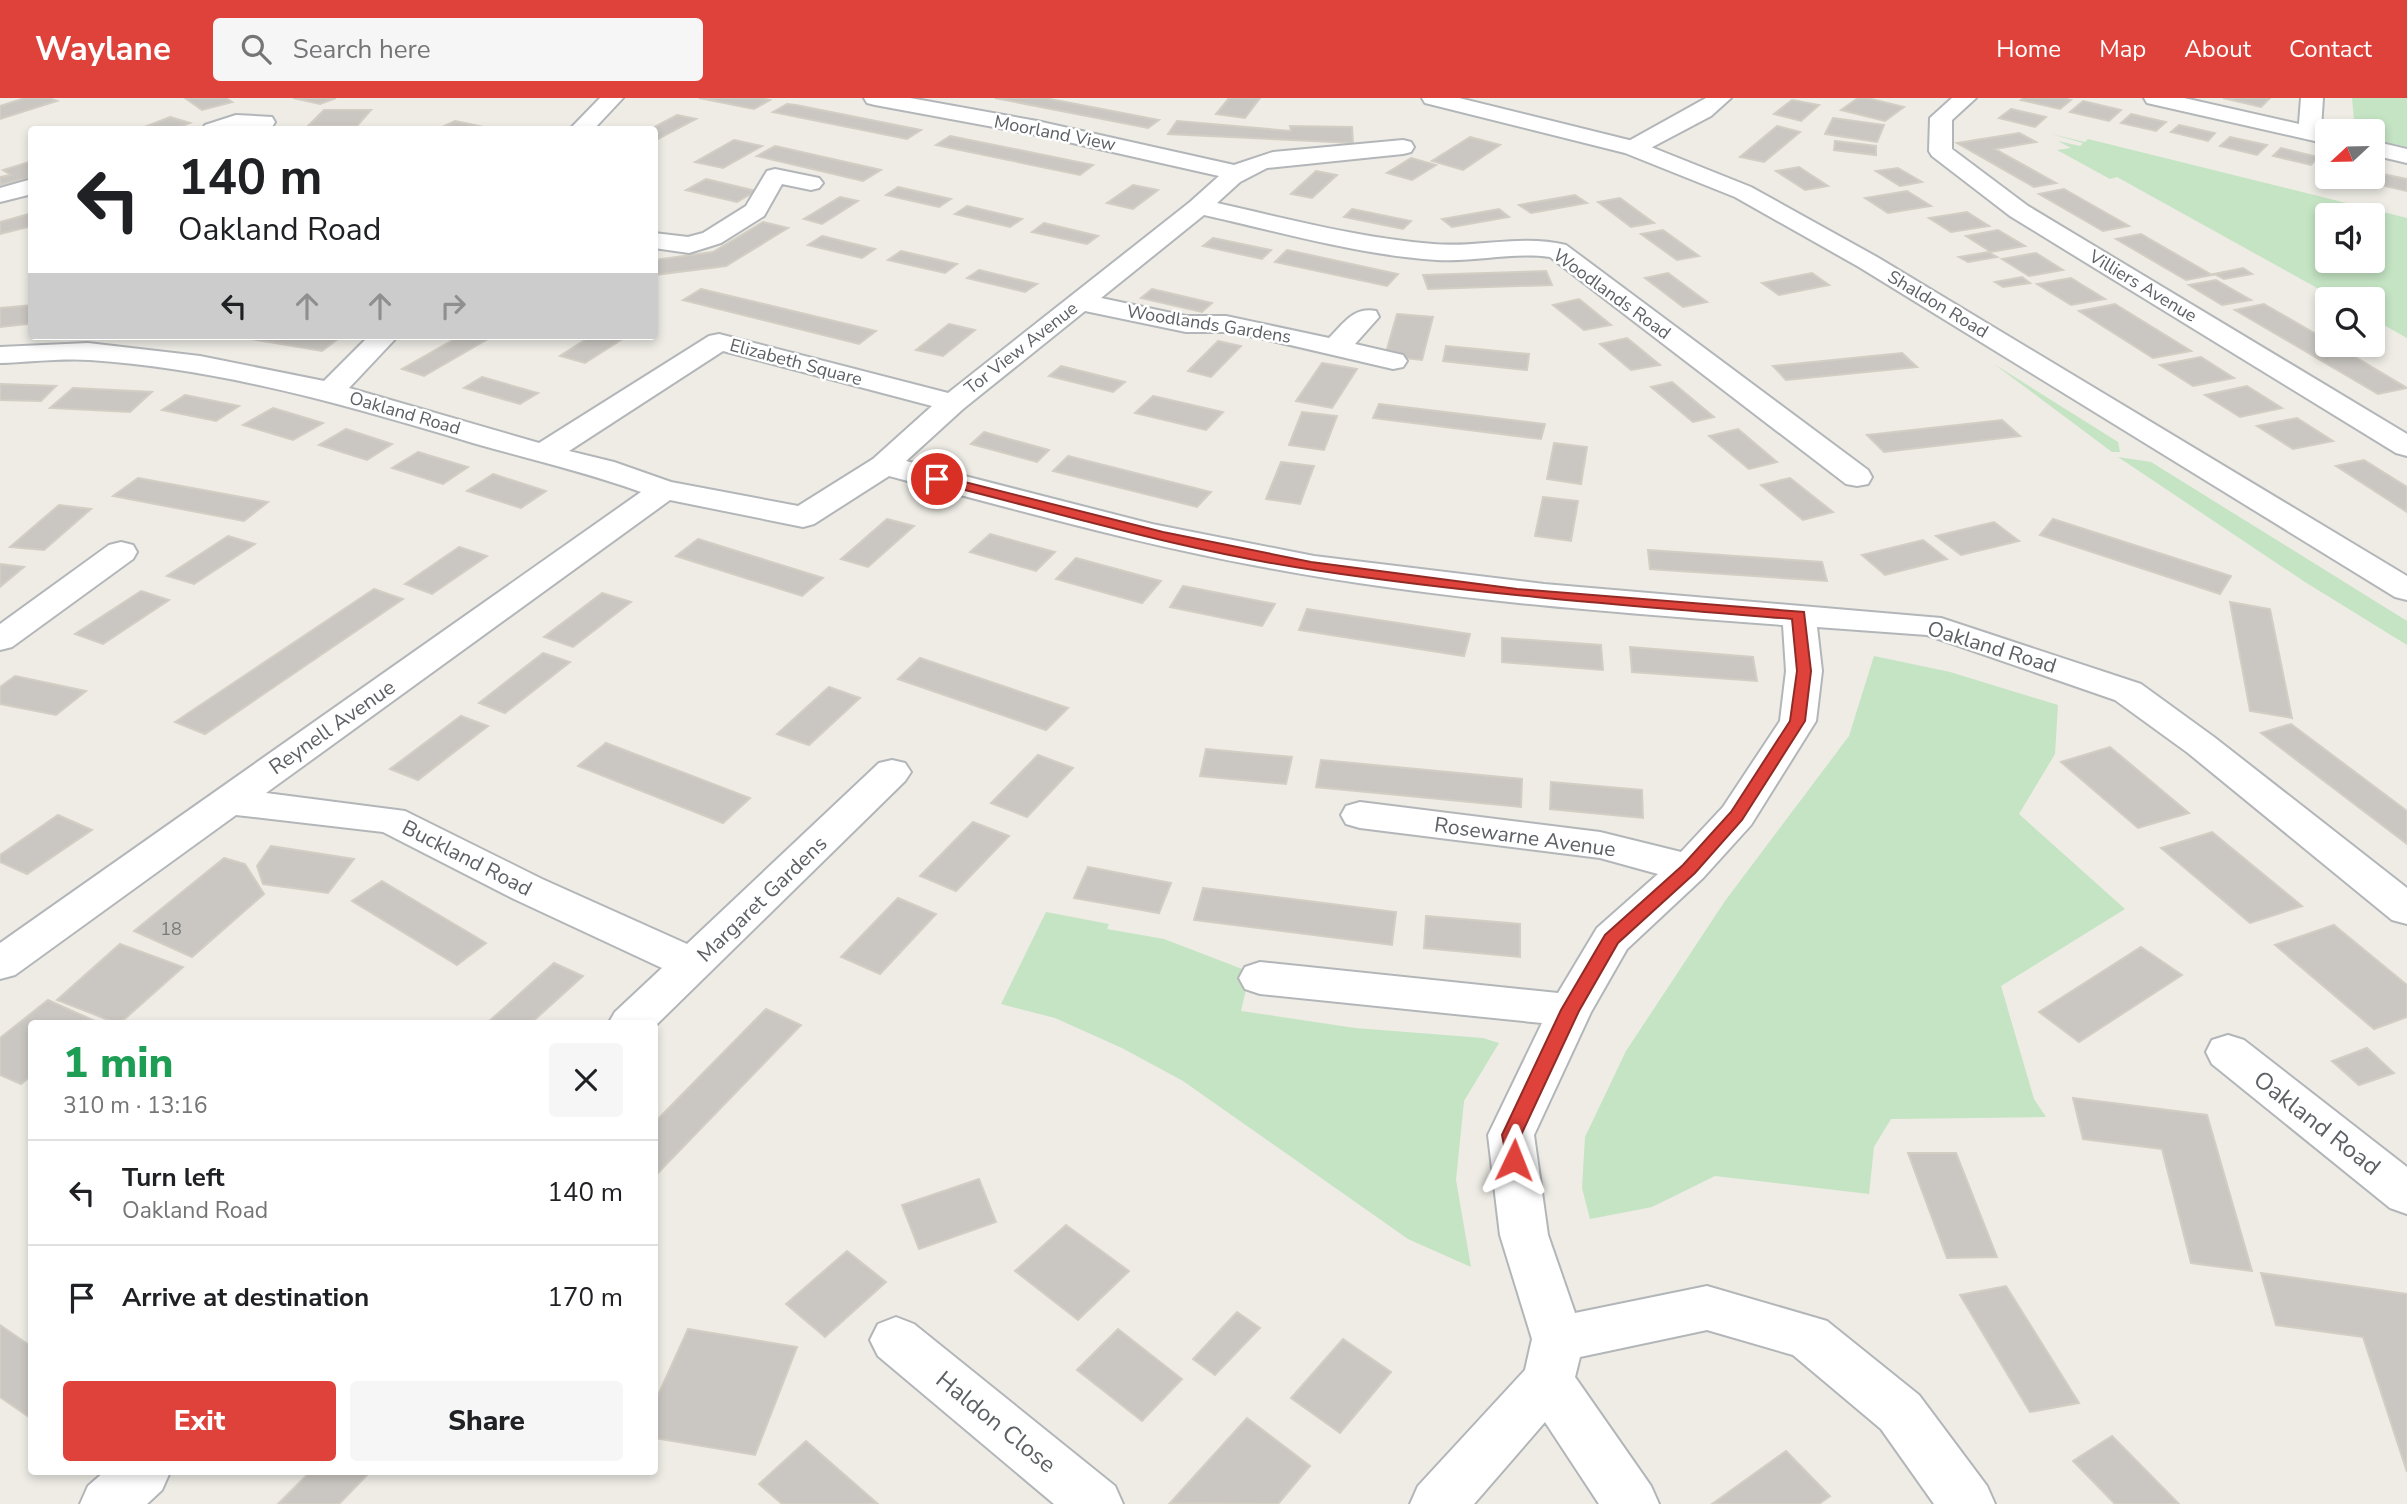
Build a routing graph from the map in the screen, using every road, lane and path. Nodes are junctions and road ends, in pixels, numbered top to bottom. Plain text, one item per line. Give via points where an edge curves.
1 (612, 98) edge
2 (875, 98) edge
3 (1433, 98) edge
4 (1675, 98) edge
5 (1965, 98) edge
6 (2155, 98) edge
7 (2312, 98) edge
8 (1712, 104) edge
9 (2315, 119) edge
10 (264, 122) dead end
11 (224, 126) edge
12 (584, 126) edge
13 (2315, 134) edge
14 (1403, 148) dead end
15 (1633, 148) junction
16 (2385, 151) edge
17 (2407, 156) edge
18 (1234, 172) junction
19 (811, 183) dead end
20 (28, 187) edge
21 (0, 195) edge
22 (1199, 207) junction
23 (658, 240) edge
24 (1080, 302) junction
25 (1366, 317) dead end
26 (380, 340) edge
27 (1337, 346) junction
28 (0, 355) edge
29 (1393, 361) dead end
30 (330, 391) junction
31 (953, 402) junction
32 (2407, 447) edge
33 (542, 454) junction
34 (884, 465) junction
35 (1857, 477) dead end
36 (664, 490) junction
37 (803, 517) joint
38 (121, 552) dead end
39 (2407, 590) edge
40 (1799, 615) junction
41 (0, 640) edge
42 (892, 772) dead end
43 (225, 801) junction
44 (1360, 815) dead end
45 (1689, 869) junction
46 (2407, 910) edge
47 (0, 964) edge
48 (694, 965) junction
49 (1260, 978) dead end
50 (1570, 1010) junction
51 (634, 1020) edge
52 (2228, 1052) dead end
53 (2407, 1194) edge
54 (896, 1340) dead end
55 (1553, 1360) junction
56 (140, 1475) edge
57 (108, 1504) edge
58 (1096, 1504) edge
59 (1438, 1504) edge
60 (1631, 1504) edge
61 (1967, 1504) edge

1 - 12 street
2 - 18 street, Moorland View
3 - 15 street, Shaldon Road
4 - 8 street
5 - 32 street, Villiers Avenue via 1941,118 1940,151 2019,211
6 - 13 street
7 - 9 street
8 - 15 street
10 - 11 street
14 - 18 street via 1273,159
15 - 39 street, Shaldon Road via 1743,192 1868,262
16 - 17 street
18 - 22 street, Tor View Avenue
19 - 23 street via 775,176 755,211 712,238 689,244
20 - 21 street
22 - 24 street, Tor View Avenue
22 - 35 street, Woodlands Road via 1387,246 1438,252 1536,246 1557,250
24 - 27 street, Woodlands Gardens via 1186,324 1226,324
24 - 31 street, Tor View Avenue
25 - 27 street
26 - 30 street
27 - 29 street, Woodlands Gardens
28 - 30 street, Oakland Road via 88,351 200,364
30 - 33 street, Oakland Road
31 - 33 street, Elizabeth Square via 719,342
31 - 34 street, Tor View Avenue
33 - 36 street, Oakland Road via 603,468
34 - 37 street, Tor View Avenue
34 - 40 street, Oakland Road via 1163,536 1311,566 1517,593
36 - 37 street, Oakland Road
36 - 43 street, Reynell Avenue via 471,632
38 - 41 street
40 - 45 street via 1804,671 1798,721 1737,816
40 - 46 street, Oakland Road via 1929,625 2128,692
42 - 48 street, Margaret Gardens
43 - 47 street, Reynell Avenue
43 - 48 street, Buckland Road via 391,820
44 - 45 street, Rosewarne Avenue via 1600,845
45 - 50 street via 1612,939
48 - 51 street, Margaret Gardens
49 - 50 street
50 - 55 street via 1511,1135 1524,1235
52 - 53 street, Oakland Road
54 - 58 street, Haldon Close
55 - 59 street
55 - 60 street
55 - 61 street via 1707,1308 1809,1337 1900,1412
56 - 57 street

